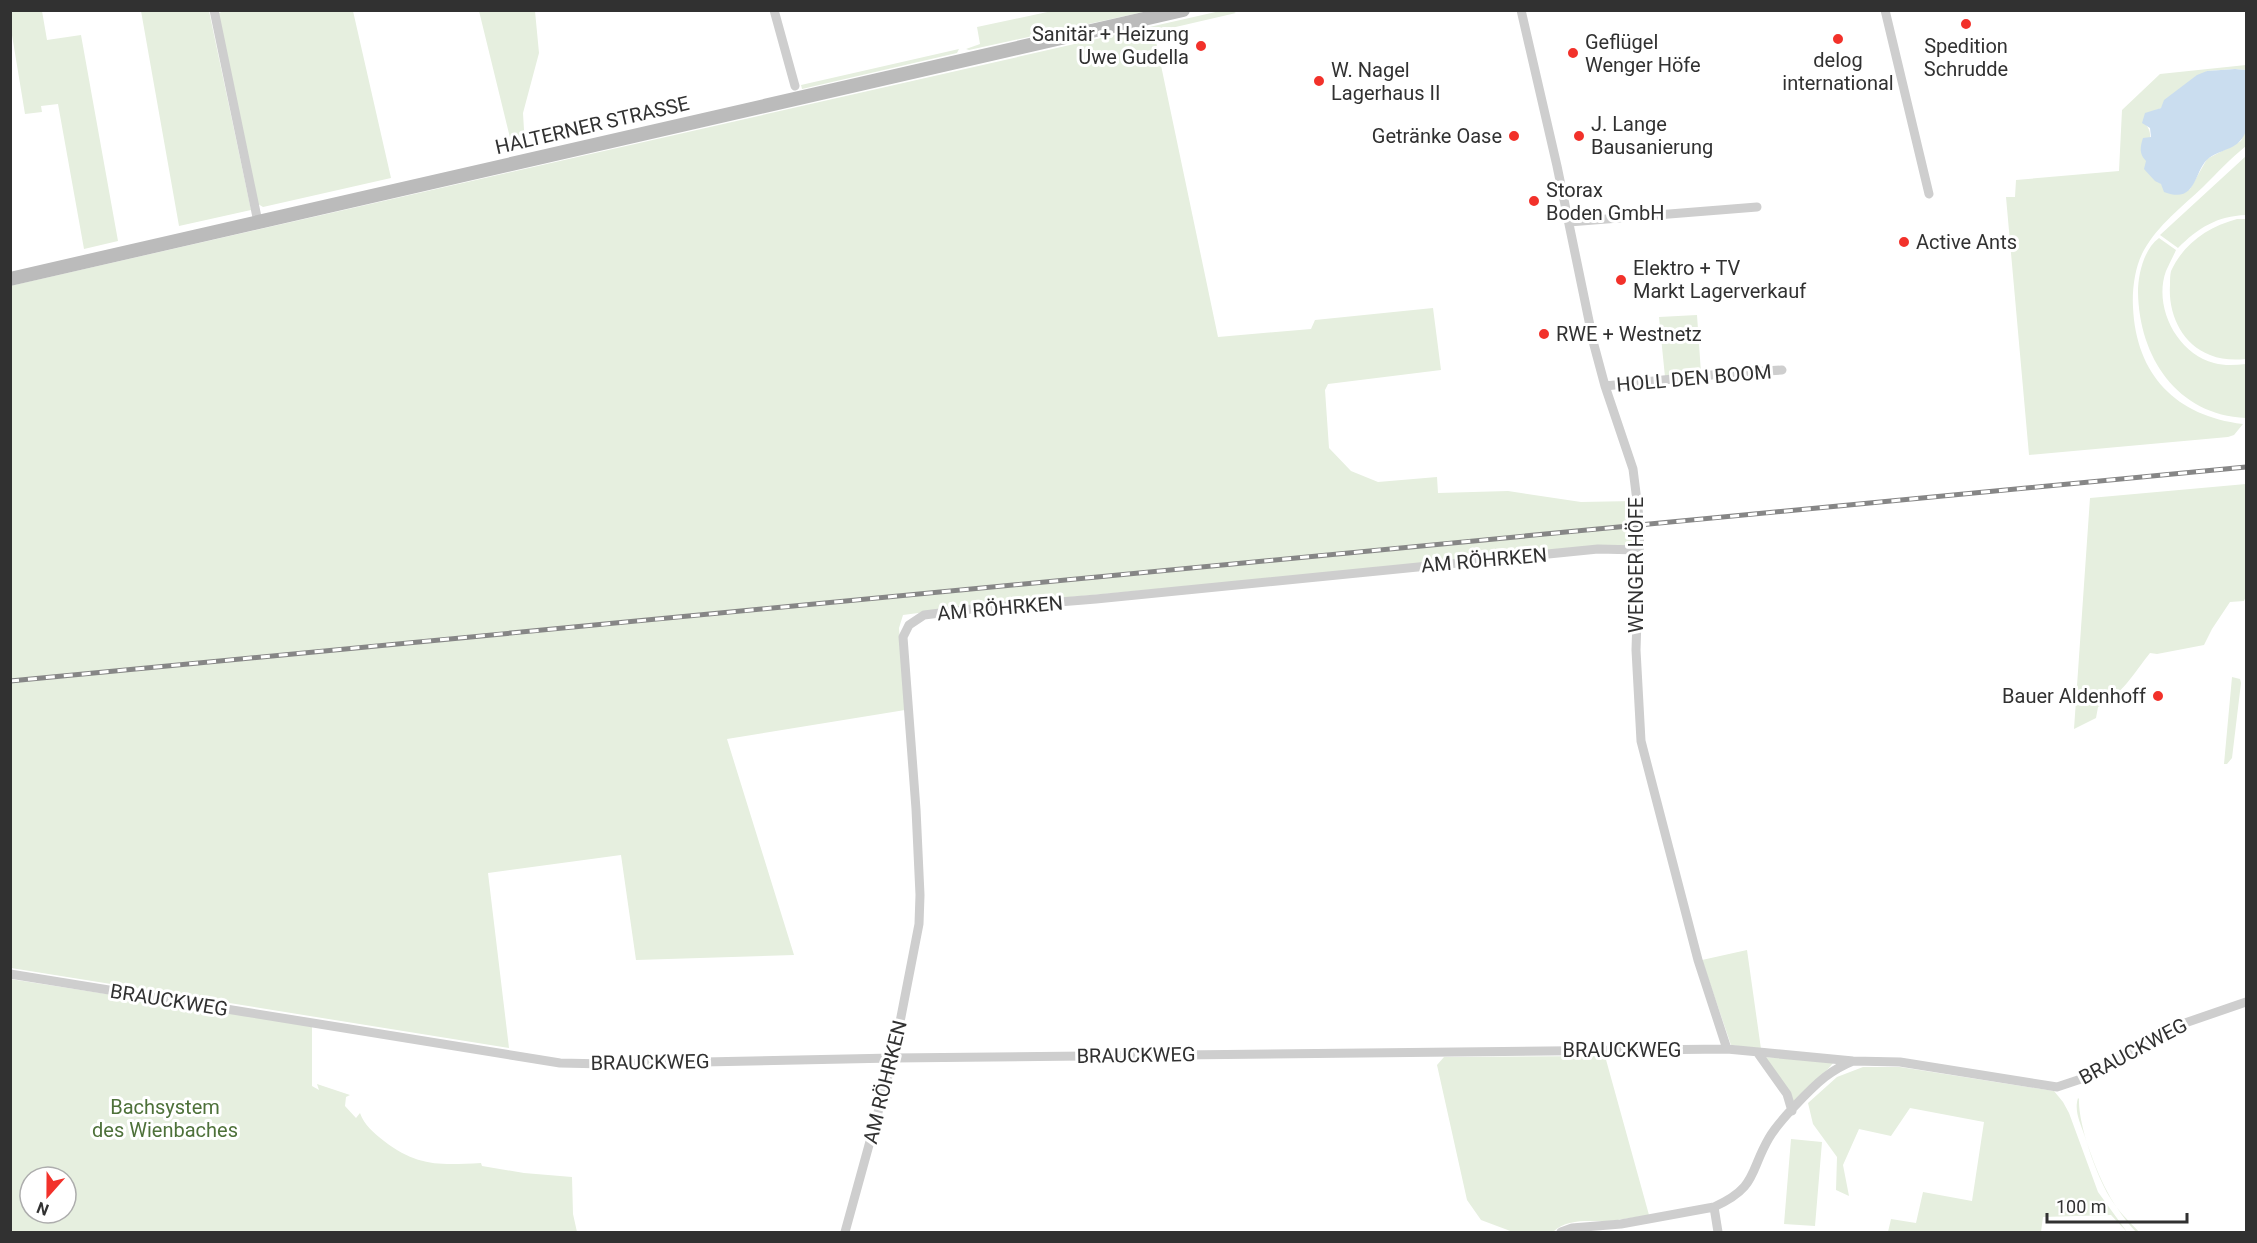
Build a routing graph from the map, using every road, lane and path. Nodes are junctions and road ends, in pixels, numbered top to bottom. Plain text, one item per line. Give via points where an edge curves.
1 (214, 10) edge
2 (774, 10) edge
3 (1183, 10) edge
4 (1521, 10) edge
5 (1885, 10) edge
6 (795, 86) dead end
7 (1929, 194) dead end
8 (1757, 207) dead end
9 (258, 222) junction
10 (1569, 222) junction
11 (10, 279) edge
12 (1782, 370) dead end
13 (1605, 386) junction
14 (1639, 550) junction
15 (10, 974) edge
16 (2247, 1002) edge
17 (1727, 1049) junction
18 (1757, 1052) junction
19 (893, 1058) junction
20 (1853, 1061) junction
21 (1792, 1111) junction
22 (1714, 1207) junction
23 (845, 1233) edge
24 (1561, 1233) edge
25 (1718, 1233) edge

1 - 9 street
2 - 6 street
3 - 9 main road, HALTERNER STRASSE
4 - 10 street, WENGER HÖFE
5 - 7 street
8 - 10 street
9 - 11 main road, HALTERNER STRASSE
10 - 13 street, WENGER HÖFE
12 - 13 street, HOLL DEN BOOM
13 - 14 street, WENGER HÖFE via 1633,469
14 - 17 street, WENGER HÖFE via 1636,650 1641,741 1698,960
14 - 19 street, AM RÖHRKEN via 1598,549 972,609 924,615 914,620 903,637 920,908
15 - 19 street, BRAUCKWEG via 560,1063
16 - 20 street, BRAUCKWEG via 2185,1023 2084,1077 2057,1087 1900,1062
17 - 18 street, BRAUCKWEG
17 - 19 street, BRAUCKWEG
18 - 20 street, BRAUCKWEG
18 - 21 street via 1787,1094
19 - 23 street, AM RÖHRKEN
20 - 21 street via 1823,1078
21 - 22 street via 1769,1138 1750,1181
22 - 24 street via 1621,1224 1572,1228
22 - 25 street

